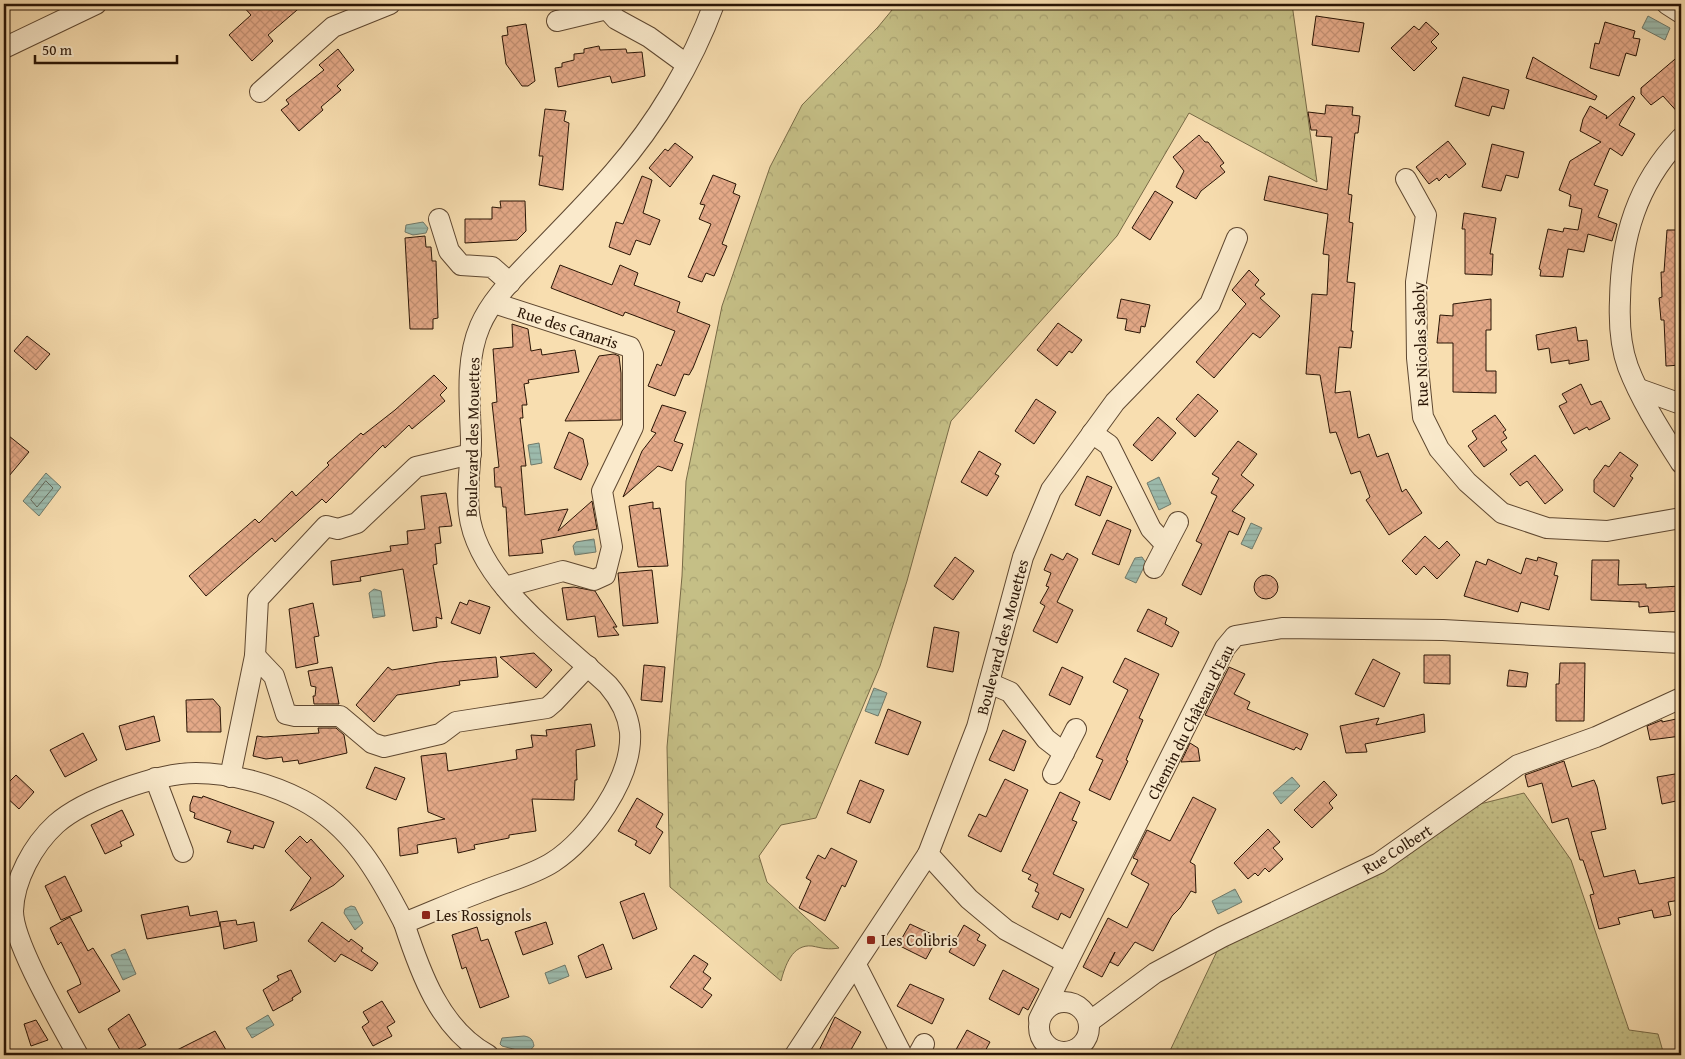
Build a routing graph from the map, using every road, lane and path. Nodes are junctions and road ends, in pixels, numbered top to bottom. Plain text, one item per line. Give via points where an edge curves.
1 (96, 4) edge
2 (390, 4) edge
3 (714, 4) edge
4 (1667, 4) edge
5 (606, 6) edge
6 (1681, 13) edge
7 (557, 21) dead end
8 (4, 48) edge
9 (686, 64) junction
10 (260, 92) dead end
11 (1681, 138) edge
12 (1406, 179) dead end
13 (439, 219) dead end
14 (1237, 238) dead end
15 (510, 283) junction
16 (494, 303) junction
17 (1639, 390) junction
18 (1681, 404) edge
19 (1092, 433) junction
20 (471, 454) junction
21 (1681, 463) edge
22 (1681, 518) edge
23 (1178, 522) dead end
24 (1166, 545) junction
25 (1154, 568) dead end
26 (505, 587) junction
27 (1681, 643) edge
28 (255, 656) junction
29 (588, 666) junction
30 (989, 683) junction
31 (1681, 698) edge
32 (1076, 729) dead end
33 (1064, 754) junction
34 (1053, 774) dead end
35 (230, 776) junction
36 (155, 778) junction
37 (183, 852) dead end
38 (928, 854) junction
39 (404, 923) junction
40 (1067, 963) junction
41 (856, 965) junction
42 (1039, 1019) junction
43 (1089, 1022) junction
44 (78, 1055) edge
45 (488, 1055) edge
46 (795, 1055) edge
47 (902, 1055) edge

1 - 8 street
2 - 10 street via 333,27
3 - 9 street, Boulevard des Mouettes
4 - 6 street
5 - 7 street
5 - 9 street via 616,19 650,37
9 - 15 street, Boulevard des Mouettes via 658,112 615,172
11 - 17 street via 1653,172 1625,238 1620,274 1620,330 1628,367
12 - 22 street, Rue Nicolas Saboly via 1426,215 1416,282 1417,358 1423,416 1439,449 1467,482 1502,513 1547,528 1607,531
13 - 15 street via 449,252 460,265 492,267
14 - 19 street, Boulevard des Mouettes via 1210,304 1115,402
15 - 16 street, Boulevard des Mouettes
16 - 20 street, Boulevard des Mouettes via 480,326 473,348 470,374
16 - 26 street, Rue des Canaris via 630,347 633,354 633,427 602,491 612,548 605,575 594,580 563,571
17 - 18 street
17 - 21 street
19 - 24 street via 1109,446 1151,528
19 - 30 street, Boulevard des Mouettes via 1051,490 1023,557
20 - 26 street, Boulevard des Mouettes via 468,496 472,528 485,557
20 - 28 street via 416,467 357,523 338,530 326,526 258,599
23 - 24 street
24 - 25 street
26 - 29 street, Boulevard des Mouettes
27 - 40 street, Chemin du Château d'Eau via 1443,630 1282,628 1235,636 1225,648
28 - 29 street via 274,676 286,714 340,716 372,743 384,747 440,734 456,722 546,708
28 - 35 street
29 - 39 street, Boulevard des Mouettes via 617,696 624,708 630,734 625,765 590,830 580,842 542,869
30 - 33 street via 1010,692 1046,740
30 - 38 street, Boulevard des Mouettes via 977,727
31 - 43 street, Rue Colbert via 1596,736 1518,765 1379,864 1299,899 1163,969
32 - 33 street
33 - 34 street
35 - 36 street via 196,773
35 - 39 street via 301,800 326,815 348,834 380,878
36 - 37 street
36 - 44 street via 75,811 57,823 40,840 17,889 13,912 20,939 42,989
38 - 40 street via 969,898 1006,930
38 - 41 street, Boulevard des Mouettes
39 - 45 street via 415,957 450,1023 476,1049
40 - 42 street, Chemin du Château d'Eau
41 - 46 street, Boulevard des Mouettes
41 - 47 street
42 - 43 street via 1050,1005 1058,1001 1078,1005
42 - 43 street via 1043,1043 1060,1052 1070,1052 1084,1043

